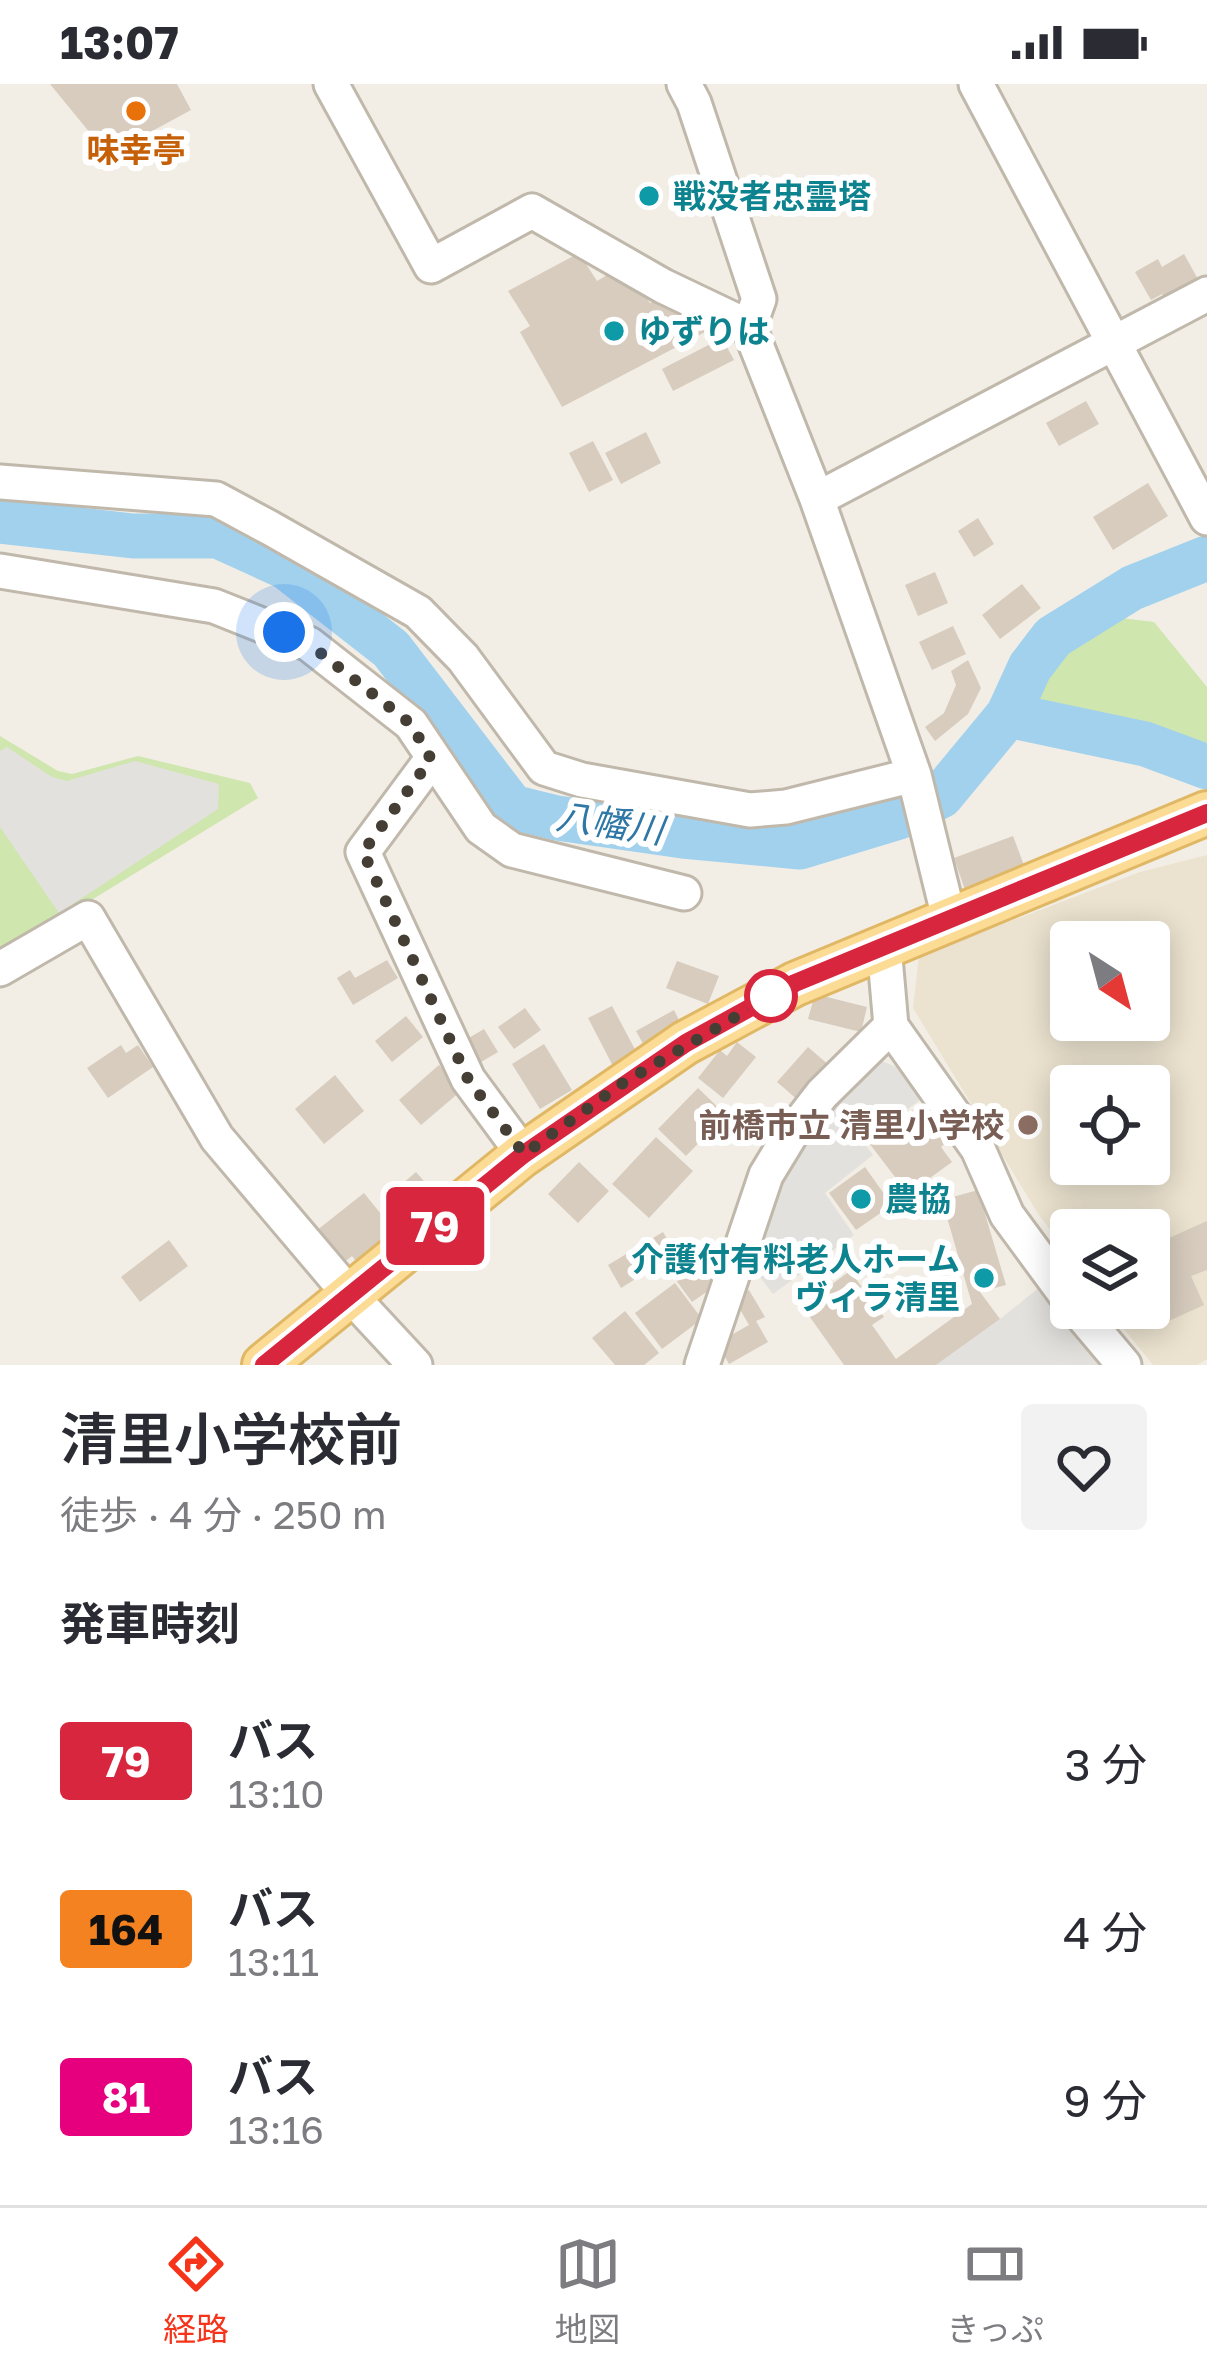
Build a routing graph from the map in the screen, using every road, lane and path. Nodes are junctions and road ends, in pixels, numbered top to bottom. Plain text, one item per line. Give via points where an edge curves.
1 (331, 84) edge
2 (684, 84) edge
3 (976, 84) edge
4 (1207, 294) edge
5 (749, 327) junction
6 (1117, 342) junction
7 (0, 482) edge
8 (817, 499) junction
9 (1207, 518) edge
10 (0, 571) edge
11 (431, 759) junction
12 (915, 781) junction
13 (1207, 813) edge
14 (684, 893) dead end
15 (949, 918) junction
16 (884, 946) junction
17 (0, 969) edge
18 (891, 1026) junction
19 (524, 1154) junction
20 (1050, 1273) edge
21 (350, 1294) junction
22 (1094, 1329) edge
23 (264, 1365) edge
24 (416, 1365) edge
25 (702, 1365) edge
26 (1124, 1365) edge

1 - 5 street via 430,266 532,211
2 - 5 street via 759,299
3 - 6 street
4 - 6 street
5 - 8 street
6 - 8 street
6 - 9 street
7 - 12 street via 216,499 270,527 418,612 463,658 544,768 750,810
8 - 12 street
10 - 11 street via 185,600 260,621 346,671 411,724
11 - 14 street via 482,828 512,850
11 - 19 street via 363,852 468,1079
12 - 15 street
13 - 15 main road
15 - 16 main road
16 - 18 street
16 - 19 main road via 722,1022
17 - 21 street via 88,918 217,1138
18 - 20 street via 978,1149 1007,1215
18 - 25 street via 822,1094 766,1175
19 - 21 main road
21 - 23 main road
21 - 24 street
22 - 26 street

